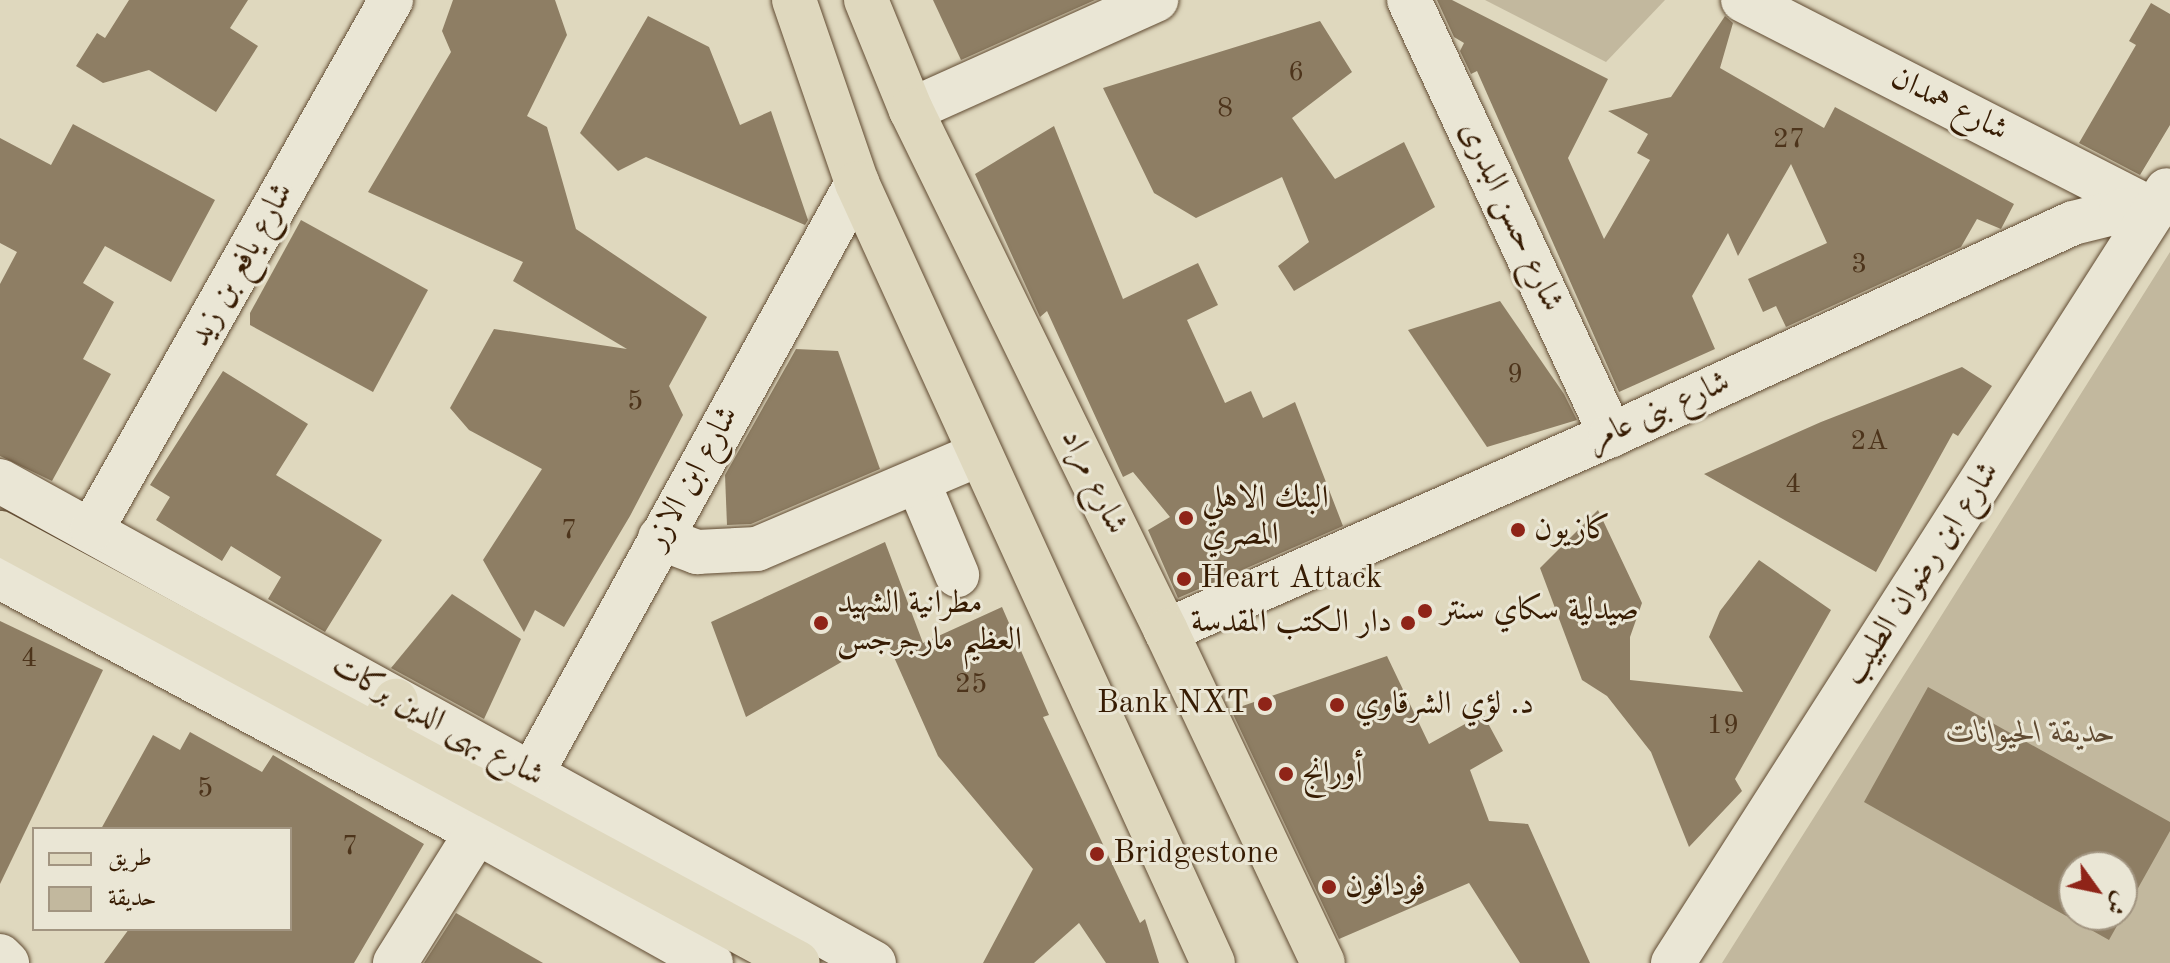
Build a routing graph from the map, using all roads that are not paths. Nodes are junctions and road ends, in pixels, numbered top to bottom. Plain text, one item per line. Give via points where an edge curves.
1 (391, 0) edge
2 (794, 0) edge
3 (866, 0) edge
4 (1156, 0) edge
5 (1409, 0) edge
6 (1745, 0) edge
7 (911, 110) junction
8 (857, 183) junction
9 (2162, 198) edge
10 (1611, 435) junction
11 (980, 454) junction
12 (0, 481) edge
13 (918, 482) junction
14 (92, 529) junction
15 (0, 533) edge
16 (660, 538) junction
17 (957, 575) dead end
18 (0, 577) edge
19 (1166, 631) junction
20 (387, 718) junction
21 (532, 773) junction
22 (477, 832) junction
23 (0, 956) edge
24 (7, 963) edge
25 (395, 963) edge
26 (711, 963) edge
27 (798, 963) edge
28 (874, 963) edge
29 (1213, 963) edge
30 (1323, 963) edge
31 (1673, 963) edge

1 - 14 street, شارع يافع بن زيد
2 - 8 main road
3 - 7 main road, شارع مراد
4 - 7 street
5 - 10 street, شارع حسن البدرى
6 - 9 street, شارع همدان
7 - 19 main road, شارع مراد
8 - 11 main road
8 - 16 street, شارع ابن الازر
9 - 10 street, شارع بنى عامر via 2073,223
9 - 31 street, شارع ابن رضوان الطبيب
10 - 19 street, شارع بنى عامر
11 - 13 street
11 - 29 main road
12 - 14 street, شارع بهى الدين بركات
13 - 16 street via 757,549 697,552
13 - 17 street
14 - 20 street, شارع بهى الدين بركات
15 - 20 main road, شارع بهى الدين بركات
16 - 21 street, شارع ابن الازر
18 - 22 street
19 - 30 main road, شارع مراد
20 - 21 street, شارع بهى الدين بركات
20 - 27 main road, شارع بهى الدين بركات
21 - 28 street, شارع بهى الدين بركات
22 - 25 street
22 - 26 street
23 - 24 street

